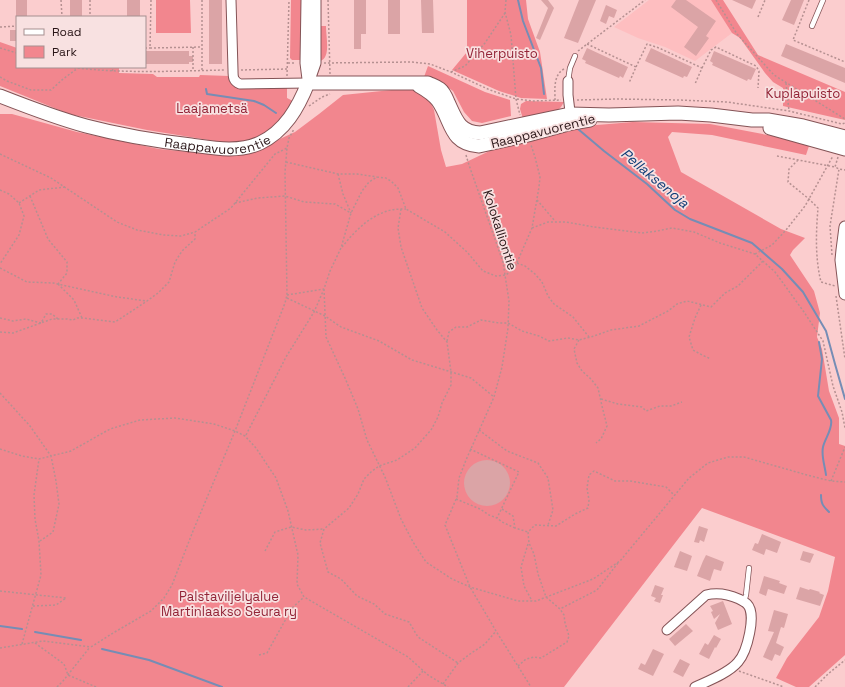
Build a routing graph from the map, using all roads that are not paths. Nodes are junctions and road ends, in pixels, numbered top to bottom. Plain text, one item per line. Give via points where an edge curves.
1 (231, 0) edge
2 (307, 0) edge
3 (315, 0) edge
4 (823, 0) edge
5 (812, 26) dead end
6 (575, 56) road end
7 (568, 80) joint
8 (308, 83) junction
9 (412, 83) junction
10 (0, 96) edge
11 (571, 118) junction
12 (752, 120) junction
13 (845, 137) edge
14 (845, 148) edge
15 (845, 227) edge
16 (842, 289) edge
17 (749, 568) dead end
18 (744, 602) junction
19 (667, 630) dead end
20 (695, 687) edge

1 - 8 street via 232,70 236,83
2 - 8 street
3 - 8 street via 315,63
4 - 5 lane
6 - 7 lane
7 - 11 street
8 - 9 main road, Raappavuorentie
8 - 10 main road, Raappavuorentie via 294,113 274,134 259,143 220,149 87,126
9 - 11 main road, Raappavuorentie via 428,83 440,88 455,118 465,129 472,132 480,133
9 - 11 main road, Raappavuorentie via 433,95 456,136 472,146 528,135
11 - 12 main road, Raappavuorentie via 678,113
12 - 13 main road, Raappavuorentie via 793,124
12 - 14 main road, Raappavuorentie via 767,128
15 - 16 street via 841,260
17 - 18 lane
18 - 19 street via 720,593 706,595
18 - 20 street via 750,609 751,618 744,653 732,669

